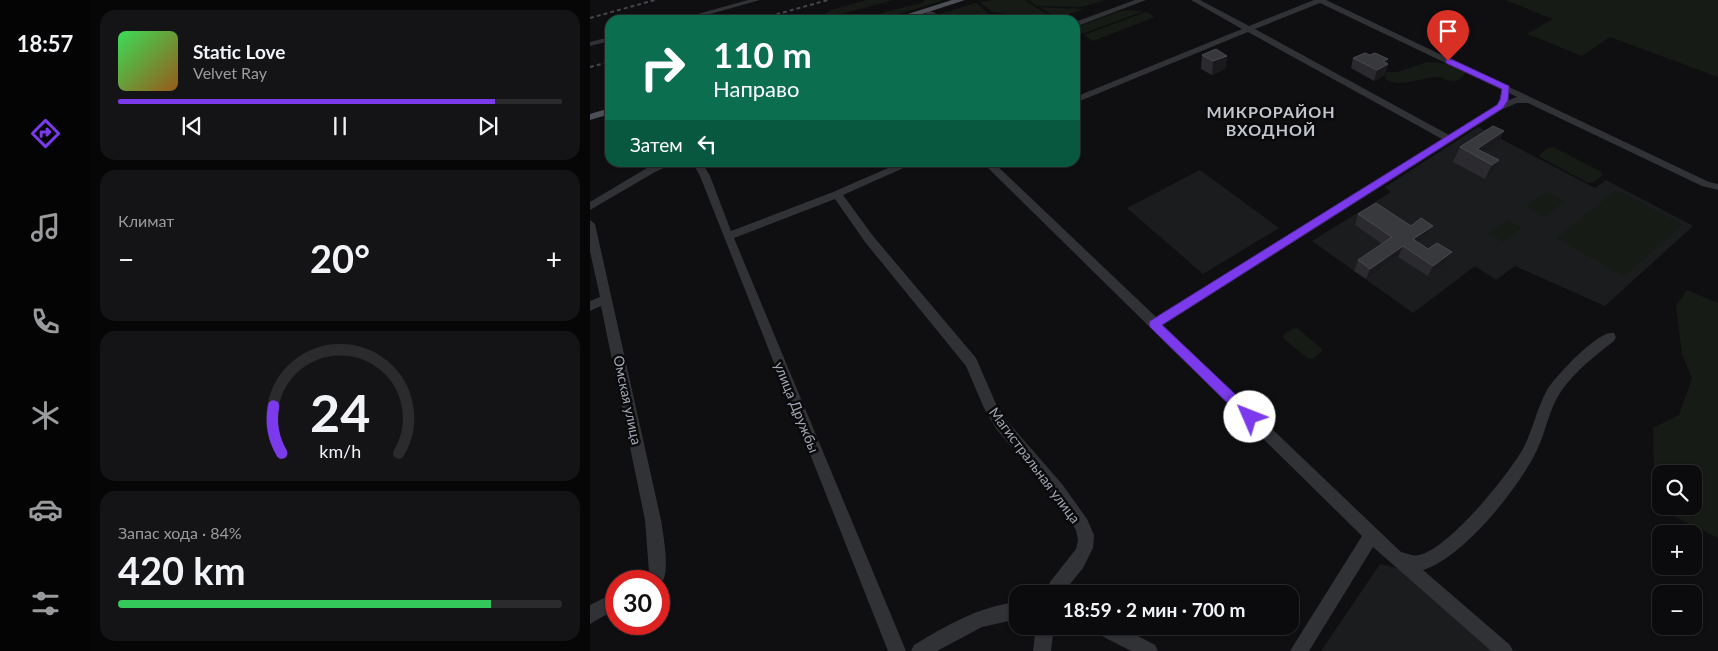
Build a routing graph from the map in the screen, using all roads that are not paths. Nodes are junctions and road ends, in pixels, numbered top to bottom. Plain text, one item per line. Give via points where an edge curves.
1 (756, 0) edge
2 (1142, 0) edge
3 (1195, 0) edge
4 (1320, 0) edge
5 (965, 1) edge
6 (932, 13) junction
7 (699, 15) edge
8 (913, 15) edge
9 (925, 15) edge
10 (929, 15) edge
11 (1080, 23) edge
12 (1248, 28) junction
13 (605, 40) edge
14 (590, 44) edge
15 (1506, 88) junction
16 (1080, 98) edge
17 (1532, 100) junction
18 (605, 106) edge
19 (1500, 107) junction
20 (590, 111) edge
21 (605, 112) edge
22 (590, 116) edge
23 (1449, 139) junction
24 (659, 167) edge
25 (700, 167) edge
26 (900, 167) edge
27 (992, 167) edge
28 (1718, 187) edge
29 (837, 194) junction
30 (590, 206) edge
31 (590, 224) edge
32 (728, 236) junction
33 (607, 300) junction
34 (590, 306) edge
35 (1154, 324) junction
36 (1610, 337) dead end
37 (1372, 535) junction
38 (1396, 558) junction
39 (654, 570) edge
40 (1057, 585) edge
41 (605, 606) edge
42 (1009, 610) edge
43 (590, 614) edge
44 (1044, 635) edge
45 (1118, 635) edge
46 (897, 651) edge
47 (920, 651) edge
48 (1042, 651) edge
49 (1149, 651) edge
50 (1299, 651) edge
51 (1504, 651) edge

1 - 7 street
2 - 11 street
3 - 12 street
4 - 12 street
4 - 15 street
5 - 6 main road
5 - 8 main road
6 - 9 main road
6 - 10 street
12 - 16 street
12 - 23 street
13 - 14 street
15 - 17 street
15 - 19 street
17 - 19 street via 1516,100
17 - 28 street
18 - 20 main road
19 - 23 street
21 - 22 main road
23 - 35 street
24 - 30 street
25 - 32 street, улица Дружбы
26 - 29 street
27 - 35 street
29 - 32 street
29 - 40 street, Магистральная улица via 971,362 995,415 1060,493 1084,530 1087,538 1081,558
31 - 33 street, Омская улица
32 - 46 street, улица Дружбы
33 - 34 street
33 - 39 street, Омская улица via 653,520 657,554
35 - 37 street
36 - 38 street via 1557,386 1540,418 1529,452 1500,495 1434,558 1417,564
37 - 38 street
37 - 50 street
38 - 51 street
41 - 43 street
42 - 47 street via 963,626
44 - 48 street
45 - 49 street

